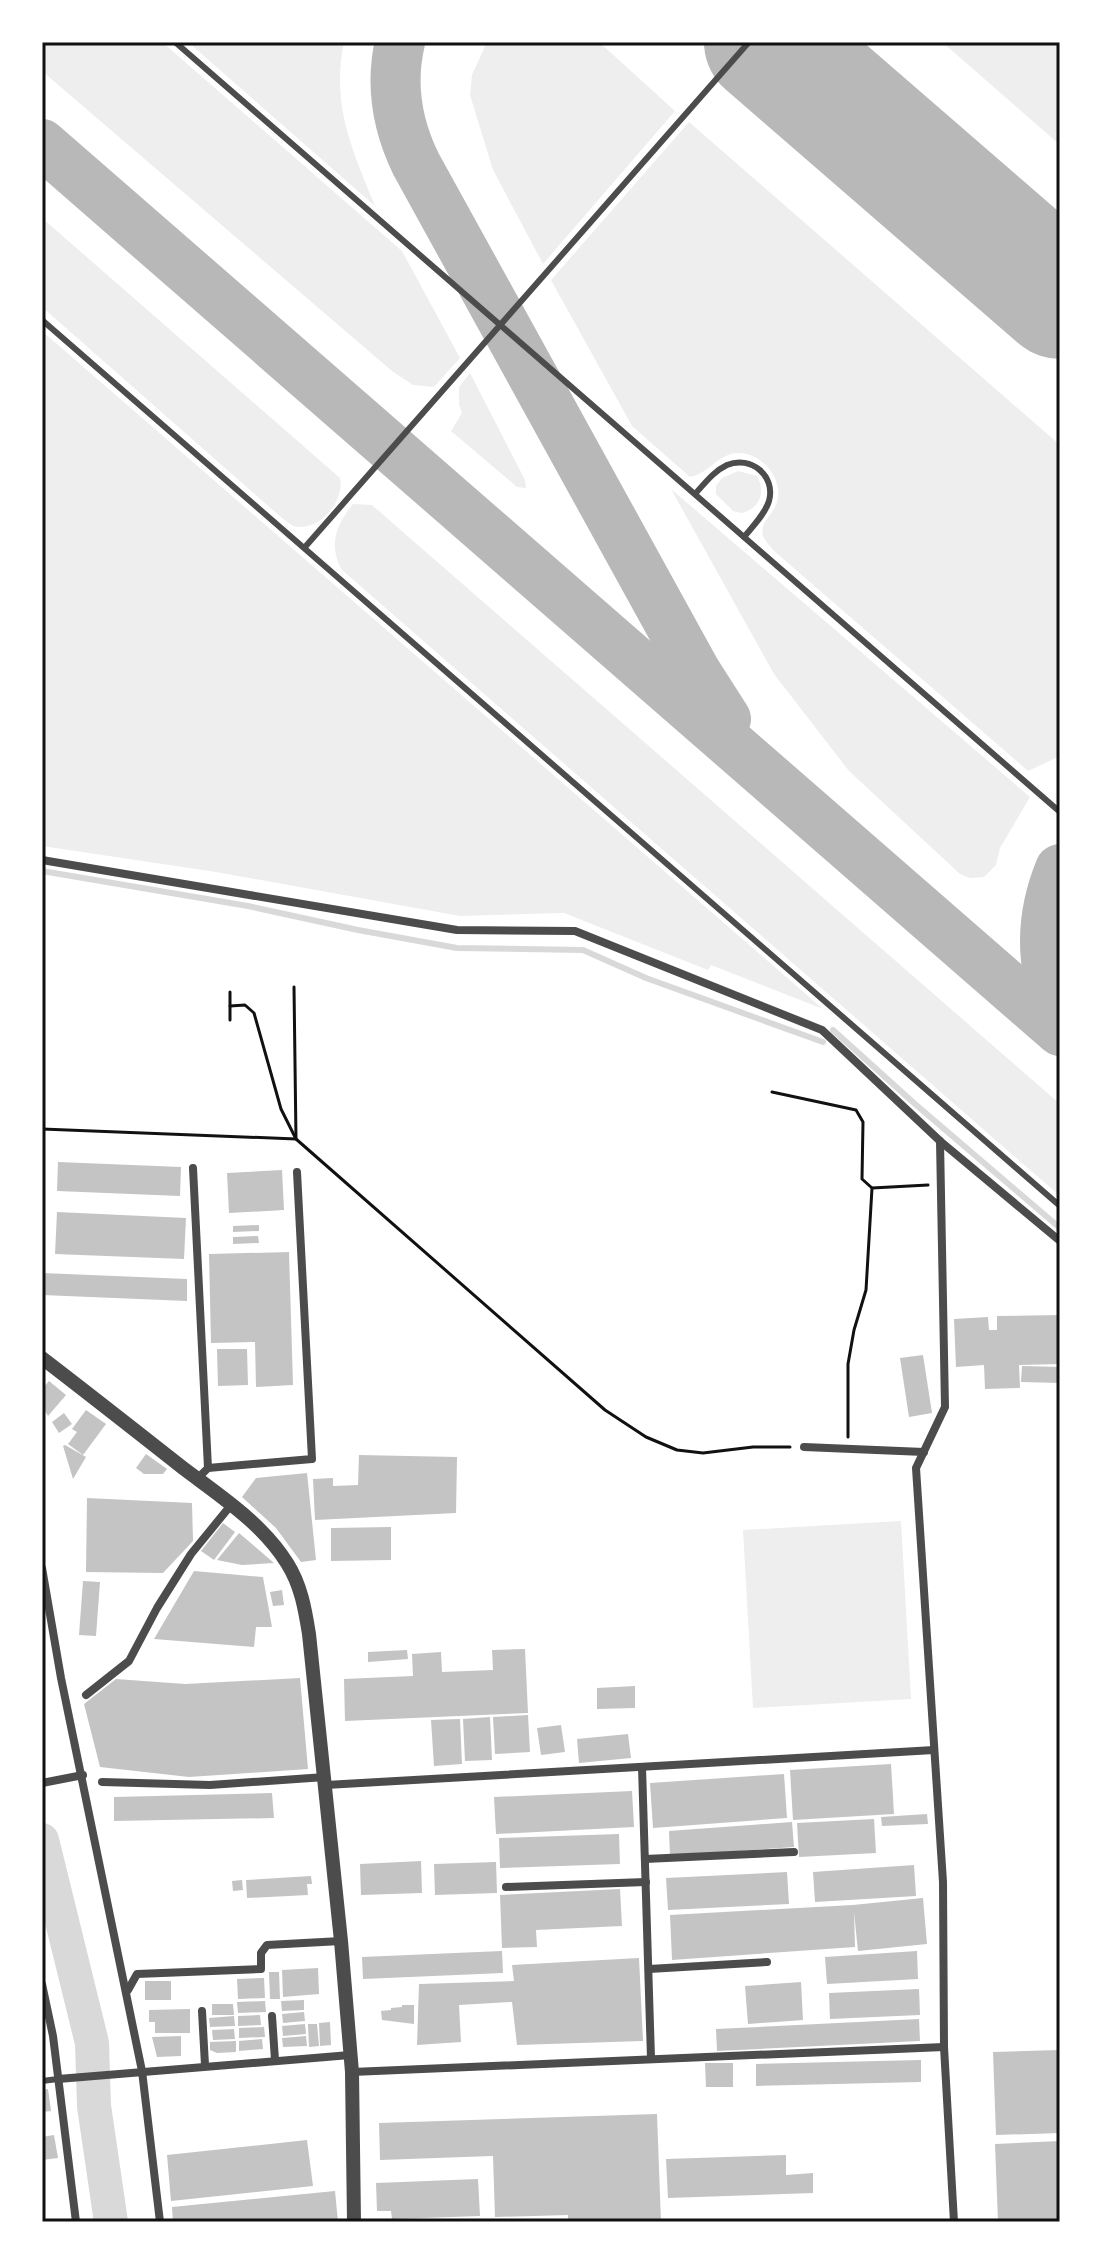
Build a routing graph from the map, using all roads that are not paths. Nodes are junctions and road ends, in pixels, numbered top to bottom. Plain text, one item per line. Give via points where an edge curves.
1 (175, 42) edge
2 (749, 42) edge
3 (42, 320) edge
4 (695, 494) junction
5 (744, 537) junction
6 (305, 547) junction
7 (1060, 812) edge
8 (42, 860) edge
9 (940, 1141) junction
10 (193, 1168) dead end
11 (297, 1172) dead end
12 (1060, 1206) edge
13 (1060, 1241) edge
14 (42, 1358) edge
15 (804, 1447) road end
16 (924, 1452) junction
17 (202, 1473) junction
18 (231, 1505) junction
19 (42, 1568) edge
20 (86, 1695) dead end
21 (934, 1750) junction
22 (642, 1767) junction
23 (83, 1775) junction
24 (325, 1781) junction
25 (102, 1782) dead end
26 (42, 1783) edge
27 (794, 1852) dead end
28 (645, 1859) junction
29 (646, 1882) junction
30 (506, 1887) dead end
31 (341, 1941) junction
32 (767, 1962) dead end
33 (649, 1969) junction
34 (42, 1984) edge
35 (128, 1991) junction
36 (202, 2011) dead end
37 (272, 2016) dead end
38 (944, 2047) junction
39 (350, 2055) junction
40 (651, 2058) junction
41 (275, 2060) junction
42 (205, 2065) junction
43 (142, 2071) junction
44 (352, 2072) junction
45 (58, 2079) junction
46 (42, 2081) edge
47 (76, 2222) edge
48 (160, 2222) edge
49 (354, 2222) edge
50 (954, 2222) edge

1 - 4 lane
2 - 6 lane
3 - 6 lane
4 - 5 lane
4 - 5 lane via 715,472 736,462 764,472 768,504
5 - 7 lane
6 - 12 lane
8 - 9 street via 457,930 575,931 822,1030
9 - 13 street
9 - 16 street via 945,1407
10 - 17 street
11 - 17 street via 312,1459
14 - 17 street
15 - 16 street
16 - 21 street via 916,1468
17 - 18 street
18 - 20 street via 191,1554 129,1661
18 - 24 street via 282,1556 304,1602
19 - 23 street
21 - 22 street
21 - 38 street via 943,1882
22 - 24 street
22 - 28 street
23 - 26 street
23 - 35 street
24 - 25 street
24 - 31 street
27 - 28 street
28 - 29 street
29 - 30 street
29 - 33 street
31 - 35 street via 267,1945 261,1969 137,1974
31 - 39 street
32 - 33 street
33 - 40 street
34 - 45 street
35 - 43 street
36 - 42 street
37 - 41 street
38 - 40 street
38 - 50 street
39 - 41 street
39 - 44 street
40 - 44 street
41 - 42 street
42 - 43 street
43 - 45 street
43 - 48 street
44 - 49 street
45 - 46 lane
45 - 47 street

